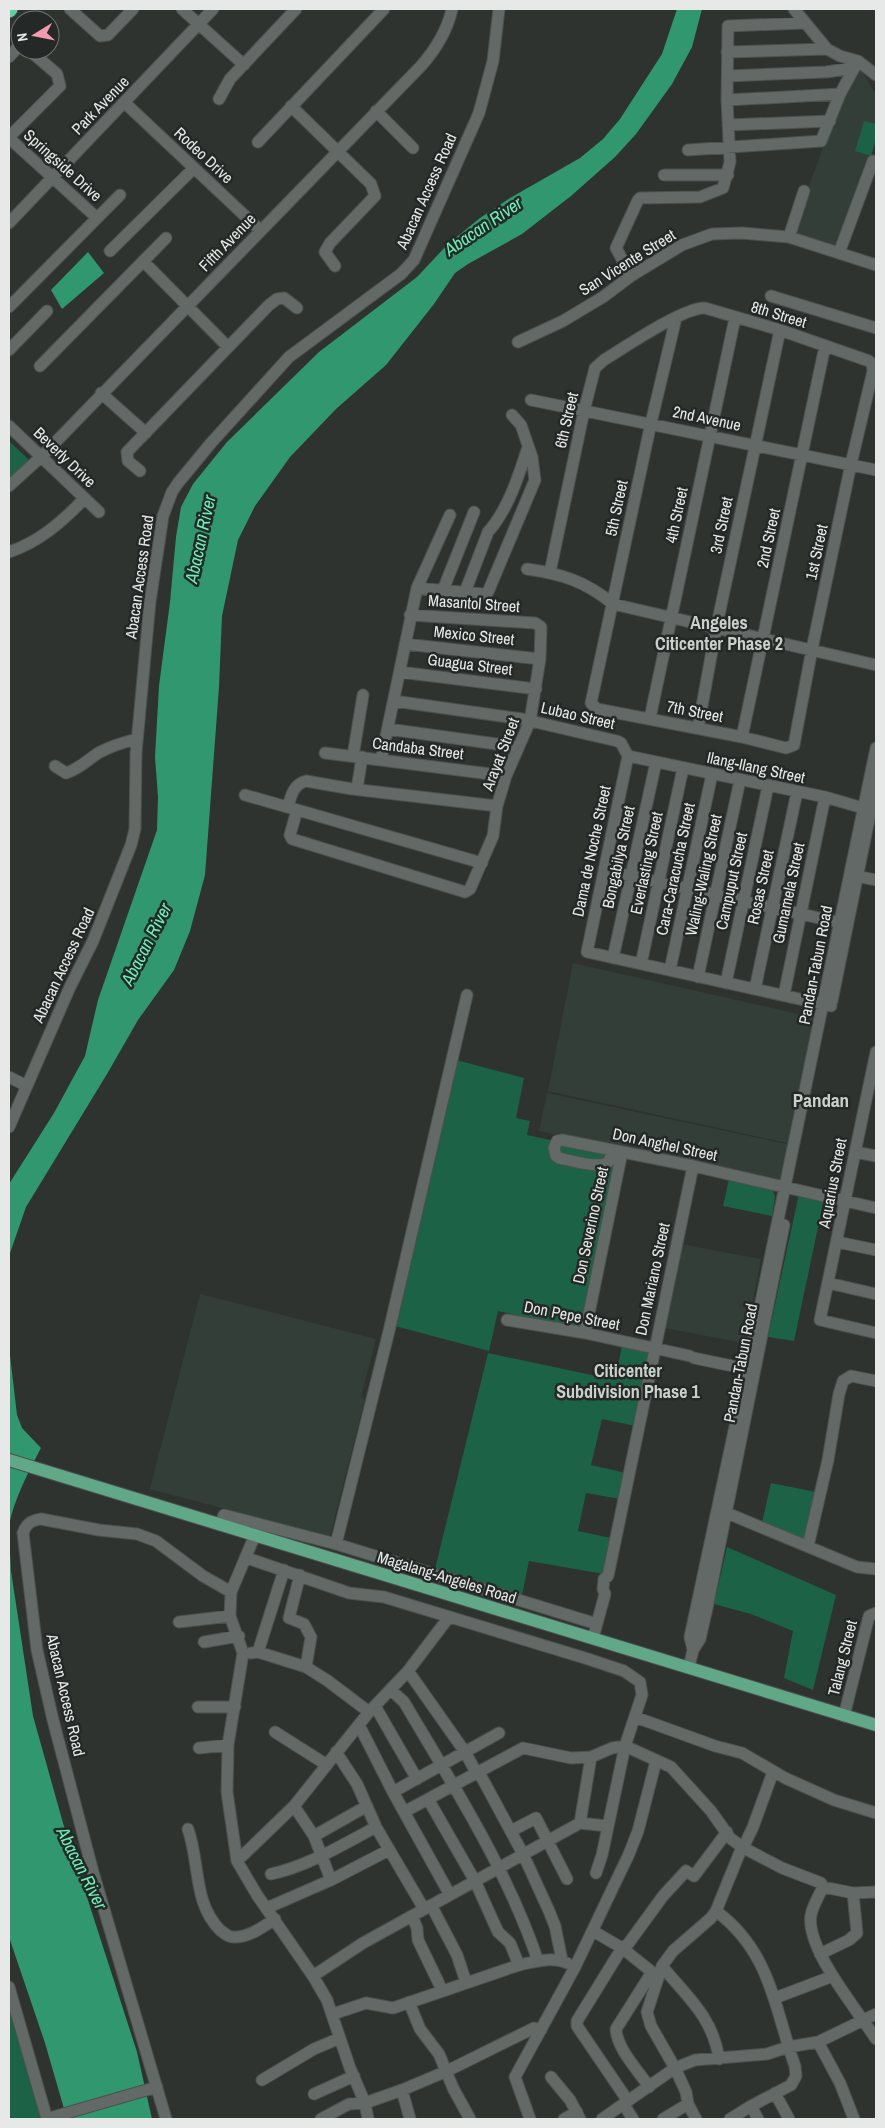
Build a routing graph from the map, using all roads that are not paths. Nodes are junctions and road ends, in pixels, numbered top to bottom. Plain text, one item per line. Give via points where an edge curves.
1 (70, 9) edge
2 (133, 9) edge
3 (182, 9) edge
4 (213, 9) edge
5 (296, 9) edge
6 (384, 9) edge
7 (452, 9) edge
8 (499, 9) edge
9 (794, 9) edge
10 (805, 23) junction
11 (198, 25) junction
12 (826, 49) junction
13 (727, 52) junction
14 (41, 60) edge
15 (244, 65) junction
16 (855, 65) junction
17 (876, 75) edge
18 (728, 76) junction
19 (840, 94) junction
20 (219, 99) dead end
21 (728, 100) junction
22 (125, 103) junction
23 (290, 106) junction
24 (376, 112) junction
25 (830, 121) junction
26 (728, 125) junction
27 (9, 138) edge
28 (258, 142) dead end
29 (730, 147) junction
30 (412, 148) dead end
31 (688, 150) dead end
32 (337, 151) junction
33 (873, 167) edge
34 (194, 168) junction
35 (664, 175) dead end
36 (728, 175) junction
37 (53, 177) junction
38 (804, 191) dead end
39 (120, 195) dead end
40 (96, 216) junction
41 (9, 223) edge
42 (260, 230) junction
43 (789, 237) junction
44 (166, 238) dead end
45 (110, 251) dead end
46 (838, 253) junction
47 (143, 261) junction
48 (876, 265) edge
49 (335, 266) dead end
50 (631, 276) junction
51 (771, 296) dead end
52 (188, 305) junction
53 (9, 307) edge
54 (297, 308) dead end
55 (47, 311) dead end
56 (676, 318) junction
57 (735, 318) junction
58 (876, 328) edge
59 (780, 330) junction
60 (518, 342) dead end
61 (825, 346) junction
62 (228, 347) junction
63 (9, 350) edge
64 (872, 364) joint
65 (40, 366) dead end
66 (101, 393) junction
67 (531, 400) dead end
68 (584, 411) junction
69 (512, 415) dead end
70 (651, 423) junction
71 (9, 426) edge
72 (146, 433) junction
73 (709, 434) junction
74 (755, 444) junction
75 (528, 447) junction
76 (802, 455) junction
77 (42, 456) junction
78 (851, 464) junction
79 (876, 470) edge
80 (140, 471) dead end
81 (9, 486) edge
82 (84, 499) junction
83 (99, 512) dead end
84 (474, 512) dead end
85 (450, 515) dead end
86 (9, 552) edge
87 (526, 569) dead end
88 (550, 572) junction
89 (417, 588) junction
90 (443, 590) junction
91 (464, 592) junction
92 (613, 604) junction
93 (410, 615) junction
94 (670, 619) junction
95 (535, 623) joint
96 (716, 628) junction
97 (764, 639) junction
98 (405, 644) junction
99 (812, 649) junction
100 (540, 659) junction
101 (876, 665) edge
102 (400, 672) junction
103 (536, 689) junction
104 (363, 695) dead end
105 (394, 702) junction
106 (592, 705) joint
107 (650, 718) junction
108 (530, 721) junction
109 (698, 728) junction
110 (388, 730) junction
111 (742, 737) junction
112 (137, 739) junction
113 (518, 747) junction
114 (792, 747) joint
115 (876, 748) edge
116 (325, 753) dead end
117 (628, 756) junction
118 (357, 757) junction
119 (381, 760) junction
120 (656, 762) junction
121 (55, 766) dead end
122 (683, 768) junction
123 (712, 774) junction
124 (506, 776) junction
125 (740, 780) junction
126 (876, 785) edge
127 (768, 786) junction
128 (357, 789) junction
129 (797, 792) junction
130 (245, 795) dead end
131 (825, 798) junction
132 (497, 806) junction
133 (292, 808) junction
134 (870, 811) edge
135 (482, 862) junction
136 (604, 870) junction
137 (630, 876) junction
138 (854, 876) junction
139 (876, 880) edge
140 (658, 882) junction
141 (688, 888) junction
142 (716, 894) junction
143 (744, 900) junction
144 (773, 906) junction
145 (801, 912) junction
146 (844, 923) junction
147 (613, 958) junction
148 (641, 964) junction
149 (670, 970) junction
150 (698, 977) junction
151 (726, 983) junction
152 (755, 989) junction
153 (467, 995) dead end
154 (784, 995) junction
155 (828, 1005) junction
156 (876, 1058) edge
157 (9, 1077) edge
158 (27, 1086) junction
159 (871, 1107) edge
160 (9, 1127) edge
161 (617, 1151) junction
162 (855, 1152) junction
163 (876, 1156) edge
164 (693, 1166) junction
165 (788, 1189) junction
166 (845, 1201) junction
167 (876, 1208) edge
168 (837, 1242) junction
169 (876, 1250) edge
170 (828, 1283) junction
171 (876, 1294) edge
172 (507, 1320) dead end
173 (585, 1333) junction
174 (876, 1333) edge
175 (655, 1348) junction
176 (747, 1369) junction
177 (876, 1381) edge
178 (9, 1460) edge
179 (722, 1512) junction
180 (220, 1525) junction
181 (255, 1536) junction
182 (336, 1544) junction
183 (808, 1546) junction
184 (247, 1558) junction
185 (876, 1569) edge
186 (284, 1570) junction
187 (300, 1576) junction
188 (454, 1582) junction
189 (231, 1592) junction
190 (452, 1596) junction
191 (522, 1602) junction
192 (271, 1612) junction
193 (876, 1613) edge
194 (564, 1614) junction
195 (230, 1616) junction
196 (518, 1616) junction
197 (289, 1618) junction
198 (449, 1618) junction
199 (178, 1622) dead end
200 (597, 1624) junction
201 (560, 1628) junction
202 (239, 1636) junction
203 (593, 1638) junction
204 (204, 1642) dead end
205 (258, 1652) junction
206 (243, 1653) junction
207 (306, 1667) junction
208 (689, 1667) junction
209 (408, 1671) junction
210 (391, 1690) junction
211 (198, 1707) dead end
212 (235, 1707) junction
213 (372, 1709) junction
214 (844, 1716) junction
215 (635, 1717) junction
216 (358, 1725) junction
217 (876, 1725) edge
218 (275, 1732) dead end
219 (498, 1733) dead end
220 (228, 1745) junction
221 (625, 1746) junction
222 (199, 1748) dead end
223 (336, 1752) junction
224 (465, 1752) junction
225 (591, 1756) junction
226 (656, 1761) junction
227 (326, 1765) junction
228 (441, 1765) junction
229 (476, 1772) junction
230 (773, 1772) junction
231 (417, 1779) junction
232 (453, 1786) junction
233 (393, 1792) junction
234 (428, 1799) junction
235 (294, 1806) junction
236 (367, 1806) junction
237 (404, 1812) junction
238 (876, 1813) edge
239 (580, 1823) junction
240 (607, 1826) junction
241 (376, 1827) junction
242 (188, 1829) dead end
243 (511, 1831) junction
244 (726, 1832) junction
245 (314, 1836) junction
246 (548, 1842) junction
247 (743, 1848) junction
248 (389, 1850) junction
249 (523, 1854) junction
250 (321, 1857) junction
251 (238, 1861) junction
252 (499, 1868) junction
253 (596, 1873) dead end
254 (270, 1874) dead end
255 (568, 1879) dead end
256 (331, 1880) junction
257 (475, 1882) junction
258 (823, 1887) junction
259 (876, 1892) edge
260 (854, 1893) junction
261 (450, 1895) junction
262 (428, 1907) junction
263 (267, 1908) junction
264 (716, 1911) junction
265 (412, 1916) junction
266 (275, 1919) junction
267 (593, 1931) junction
268 (622, 1948) junction
269 (820, 1954) junction
270 (562, 1960) junction
271 (538, 1961) junction
272 (518, 1965) junction
273 (575, 1967) junction
274 (657, 1971) junction
275 (314, 1976) junction
276 (833, 1976) junction
277 (466, 1982) junction
278 (9, 1987) edge
279 (442, 1990) junction
280 (775, 1998) junction
281 (409, 2002) junction
282 (333, 2014) junction
283 (876, 2014) edge
284 (864, 2021) junction
285 (541, 2030) junction
286 (340, 2038) junction
287 (876, 2039) edge
288 (818, 2042) junction
289 (788, 2047) junction
290 (720, 2059) junction
291 (675, 2068) junction
292 (447, 2071) junction
293 (354, 2076) junction
294 (551, 2077) dead end
295 (262, 2080) dead end
296 (649, 2087) junction
297 (154, 2088) junction
298 (402, 2090) junction
299 (775, 2093) junction
300 (314, 2094) dead end
301 (365, 2103) junction
302 (626, 2103) junction
303 (688, 2104) junction
304 (751, 2106) junction
305 (578, 2116) edge
306 (48, 2119) edge
307 (166, 2119) edge
308 (321, 2119) edge
309 (368, 2119) edge
310 (410, 2119) edge
311 (470, 2119) edge
312 (530, 2119) edge
313 (564, 2119) edge
314 (602, 2119) edge
315 (633, 2119) edge
316 (663, 2119) edge
317 (696, 2119) edge
318 (730, 2119) edge
319 (758, 2119) edge
320 (789, 2119) edge
321 (854, 2119) edge

1 - 2 street via 100,36 108,35
3 - 11 street
4 - 11 street, Park Avenue
5 - 15 street
6 - 23 street
7 - 24 street, Fifth Avenue via 446,31 434,51
8 - 112 street, Abacan Access Road via 493,60 479,113 414,260 401,274 289,357 211,443 172,492 157,548
9 - 10 street
10 - 12 street
10 - 13 street via 730,25
11 - 15 street
11 - 22 street, Park Avenue
12 - 13 street
12 - 16 street
13 - 18 street
14 - 27 street via 57,74 60,86
15 - 20 street via 230,79
16 - 17 street
16 - 18 street via 826,72
16 - 19 street
18 - 21 street
19 - 21 street
19 - 25 street
21 - 26 street
22 - 34 street, Rodeo Drive
22 - 37 street, Park Avenue
23 - 28 street
23 - 32 street
24 - 30 street
24 - 32 street, Fifth Avenue
25 - 26 street
25 - 29 street via 822,141
26 - 29 street
27 - 37 street, Springside Drive
29 - 31 street
29 - 36 street
32 - 42 street, Fifth Avenue
32 - 49 street via 371,184 375,196 327,247 325,252
33 - 46 street
34 - 42 street, Rodeo Drive
34 - 45 street
35 - 36 street
36 - 50 street via 724,188 700,198 638,200 616,248
37 - 40 street, Springside Drive
37 - 41 street, Park Avenue
38 - 43 street
39 - 40 street
40 - 53 street
42 - 52 street, Fifth Avenue
43 - 46 street, San Vicente Street
43 - 50 street, San Vicente Street via 742,232 712,234 682,245
44 - 47 street
46 - 48 street, San Vicente Street
47 - 52 street
47 - 65 street
50 - 60 street, San Vicente Street via 564,320
51 - 58 street
52 - 62 street
52 - 66 street, Fifth Avenue
54 - 62 street via 284,298 276,299
55 - 63 street
56 - 57 street, 8th Street via 698,308
56 - 68 street, 6th Street via 595,368
56 - 70 street, 5th Street
57 - 59 street, 8th Street
57 - 73 street, 4th Street
59 - 61 street, 8th Street
59 - 74 street, 3rd Street
61 - 64 street, 8th Street
61 - 76 street, 2nd Street
62 - 72 street
64 - 78 street, 1st Street
66 - 72 street
66 - 77 street, Fifth Avenue
67 - 68 street, 2nd Avenue
68 - 70 street, 2nd Avenue
68 - 88 street, 6th Street
69 - 75 street via 521,424
70 - 73 street, 2nd Avenue
70 - 92 street, 5th Street
71 - 77 street, Beverly Drive
72 - 80 street via 127,452 128,461
73 - 74 street, 2nd Avenue
73 - 94 street, 4th Street
74 - 76 street, 2nd Avenue
74 - 96 street, 3rd Street
75 - 91 street
75 - 91 street via 535,480 488,592
76 - 78 street, 2nd Avenue
76 - 97 street, 2nd Street
77 - 81 street, Fifth Avenue
77 - 82 street, Beverly Drive
78 - 79 street, 2nd Avenue
78 - 99 street, 1st Street
82 - 83 street, Beverly Drive
82 - 86 street via 62,522 37,540
84 - 90 street
85 - 89 street
87 - 88 street
88 - 92 street via 586,584
89 - 90 street
89 - 93 street
90 - 91 street
92 - 94 street
92 - 106 street, 5th Street
93 - 95 street, Masantol Street
93 - 98 street
94 - 96 street
94 - 107 street, 4th Street
95 - 100 street, Arayat Street via 542,631
96 - 97 street
96 - 109 street, 3rd Street
97 - 99 street
97 - 111 street, 2nd Street
98 - 100 street, Mexico Street
98 - 102 street
99 - 101 street
99 - 114 street, 1st Street
100 - 103 street, Arayat Street
102 - 103 street, Guagua Street
102 - 105 street
103 - 108 street, Arayat Street
104 - 118 street
105 - 108 street, Lubao Street
105 - 110 street
106 - 107 street, 7th Street via 597,709
107 - 109 street, 7th Street
108 - 113 street, Arayat Street
108 - 117 street, Lubao Street via 616,741
109 - 111 street, 7th Street
110 - 113 street
110 - 119 street
111 - 114 street, 7th Street
112 - 121 street via 99,753 77,770 66,773
112 - 158 street, Abacan Access Road via 134,829 125,862
113 - 124 street, Arayat Street
115 - 134 street, Pandan-Tabun Road
116 - 118 street, Candaba Street
117 - 120 street, Ilang-Ilang Street
117 - 136 street, Dama de Noche Street
118 - 119 street, Candaba Street
118 - 128 street
119 - 124 street, Candaba Street
120 - 122 street, Ilang-Ilang Street
120 - 137 street, Bongabilya Street
122 - 123 street, Ilang-Ilang Street
122 - 140 street, Everlasting Street
123 - 125 street, Ilang-Ilang Street
123 - 141 street, Cara-Caracucha Street
124 - 132 street, Arayat Street
125 - 127 street, Ilang-Ilang Street
125 - 142 street, Waling-Waling Street
126 - 134 street, Pandan-Tabun Road
127 - 129 street, Ilang-Ilang Street
127 - 143 street, Campuput Street
128 - 132 street
128 - 133 street via 303,782 292,792
129 - 131 street, Ilang-Ilang Street
129 - 144 street, Rosas Street
130 - 133 street
131 - 134 street, Ilang-Ilang Street
131 - 145 street, Gumamela Street
132 - 135 street, Arayat Street via 492,836
133 - 135 street
133 - 135 street, Arayat Street via 292,839 466,892
134 - 138 street, Pandan-Tabun Road
136 - 137 street
136 - 147 street, Dama de Noche Street via 587,952
137 - 140 street
137 - 147 street, Bongabilya Street
138 - 139 street
138 - 146 street, Pandan-Tabun Road
140 - 141 street
140 - 148 street, Everlasting Street
141 - 142 street
141 - 149 street, Cara-Caracucha Street
142 - 143 street
142 - 150 street, Waling-Waling Street
143 - 144 street
143 - 151 street, Campuput Street
144 - 145 street
144 - 152 street, Rosas Street
145 - 146 street
145 - 154 street, Gumamela Street
146 - 155 street, Pandan-Tabun Road
147 - 148 street
148 - 149 street
149 - 150 street
150 - 151 street
151 - 152 street
152 - 154 street
153 - 182 street
154 - 155 street
155 - 165 street, Pandan-Tabun Road
156 - 159 street, Aquarius Street
157 - 158 street
158 - 160 street, Abacan Access Road
159 - 162 street, Aquarius Street
161 - 161 street, Don Anghel Street via 602,1165 559,1158 554,1148 557,1141 562,1140
161 - 164 street, Don Anghel Street
161 - 173 street, Don Severino Street
162 - 163 street
162 - 166 street, Aquarius Street
164 - 165 street, Don Anghel Street
164 - 175 street, Don Mariano Street
165 - 166 street, Don Anghel Street
165 - 176 street, Pandan-Tabun Road
165 - 179 street, Pandan-Tabun Road
166 - 167 street, Don Anghel Street
166 - 168 street, Aquarius Street
168 - 169 street
168 - 170 street, Aquarius Street
170 - 171 street
170 - 174 street, Aquarius Street via 820,1320
172 - 173 street, Don Pepe Street
173 - 175 street, Don Pepe Street
175 - 176 street, Don Pepe Street
175 - 200 street, Don Mariano Street
176 - 179 street, Pandan-Tabun Road
177 - 183 street via 851,1376 843,1381
178 - 180 main road, Magalang-Angeles Road
179 - 183 street
179 - 208 street, Pandan-Tabun Road via 700,1639
180 - 181 main road, Magalang-Angeles Road
180 - 182 street via 224,1514
181 - 184 street
181 - 190 main road, Magalang-Angeles Road
182 - 188 street
183 - 185 street via 857,1567
184 - 186 street
184 - 189 street
186 - 187 street
186 - 192 street
187 - 197 street
187 - 198 street via 349,1593 384,1597
188 - 190 street
188 - 191 street
189 - 195 street
189 - 297 street, Abacan Access Road via 203,1576 156,1540 137,1534 41,1518 26,1524 23,1533 37,1650 53,1720
190 - 196 main road, Magalang-Angeles Road
191 - 194 street
191 - 196 street
192 - 197 street
192 - 205 street
193 - 214 street, Talang Street via 869,1616
194 - 200 street
194 - 201 street
195 - 199 street
195 - 202 street
196 - 201 main road, Magalang-Angeles Road
197 - 207 street via 304,1624 311,1637
198 - 209 street
198 - 215 street via 576,1655 630,1675 640,1682 642,1691
200 - 203 street, Don Mariano Street
201 - 203 main road, Magalang-Angeles Road
202 - 204 street
202 - 206 street
203 - 208 main road, Magalang-Angeles Road
205 - 206 street
205 - 207 street
206 - 212 street
207 - 213 street
208 - 214 main road, Magalang-Angeles Road
209 - 210 street
209 - 224 street
210 - 213 street
210 - 228 street via 404,1702
211 - 212 street
212 - 220 street
213 - 216 street
213 - 231 street
214 - 217 main road, Magalang-Angeles Road
215 - 221 street
215 - 230 street via 742,1753
216 - 223 street
216 - 233 street
218 - 227 street
219 - 224 street
220 - 222 street
220 - 251 street via 227,1792
221 - 225 street
221 - 226 street
221 - 240 street
223 - 227 street
223 - 236 street
224 - 228 street
224 - 229 street
225 - 229 street via 571,1758 523,1748
225 - 239 street
226 - 244 street via 671,1767
226 - 267 street via 638,1831
227 - 235 street
228 - 231 street
228 - 232 street
229 - 232 street
229 - 243 street
230 - 238 street via 834,1800
230 - 247 street
231 - 233 street
232 - 234 street
232 - 252 street
233 - 237 street
234 - 237 street
234 - 257 street
235 - 245 street
235 - 251 street
236 - 241 street
236 - 245 street
237 - 261 street
239 - 240 street
239 - 246 street
240 - 253 street
241 - 248 street
241 - 250 street
242 - 266 street via 199,1892 215,1925 236,1938
243 - 246 street via 536,1818
243 - 249 street
244 - 247 street
244 - 268 street via 694,1876 686,1871
245 - 250 street
246 - 249 street
246 - 255 street
247 - 258 street via 821,1883
247 - 264 street
248 - 256 street
248 - 262 street
249 - 252 street
249 - 270 street via 552,1919
250 - 254 street via 292,1870
250 - 256 street
251 - 263 street
252 - 257 street
252 - 271 street
256 - 263 street
257 - 261 street
257 - 272 street via 498,1932 510,1943
258 - 260 street
258 - 269 street via 810,1917 812,1935
259 - 260 street
260 - 269 street via 857,1933
261 - 262 street
262 - 265 street
262 - 277 street via 457,1956
263 - 266 street
264 - 274 street
264 - 280 street via 749,1943 770,1981
265 - 275 street via 363,1943
265 - 279 street via 418,1940
266 - 275 street
267 - 268 street
267 - 273 street
268 - 274 street
268 - 302 street via 577,2026
269 - 276 street
270 - 271 street
270 - 273 street
271 - 272 street
272 - 277 street
273 - 285 street
274 - 290 street via 696,2003 710,2027
274 - 291 street via 648,2017
274 - 296 street via 616,2029 626,2054
275 - 282 street
276 - 280 street
276 - 284 street
277 - 279 street
278 - 306 street
279 - 281 street
280 - 289 street
281 - 282 street via 393,2008 366,2003
281 - 292 street via 420,2029
282 - 286 street
283 - 284 street
284 - 287 street
284 - 288 street
285 - 292 street via 534,2028
285 - 312 street via 515,2077
286 - 293 street
286 - 295 street via 314,2049
288 - 289 street
288 - 321 street via 840,2083
289 - 290 street via 767,2054
289 - 299 street via 796,2066 796,2076 791,2085
290 - 291 street via 695,2060
291 - 296 street
291 - 303 street
292 - 298 street
292 - 311 street
293 - 300 street
293 - 301 street
294 - 305 street
296 - 302 street
297 - 306 street
297 - 307 street, Abacan Access Road
298 - 301 street
298 - 310 street
299 - 304 street
299 - 320 street
301 - 308 street via 349,2104
301 - 309 street
302 - 314 street
302 - 315 street
303 - 316 street
303 - 317 street
304 - 318 street
304 - 319 street
305 - 313 street

